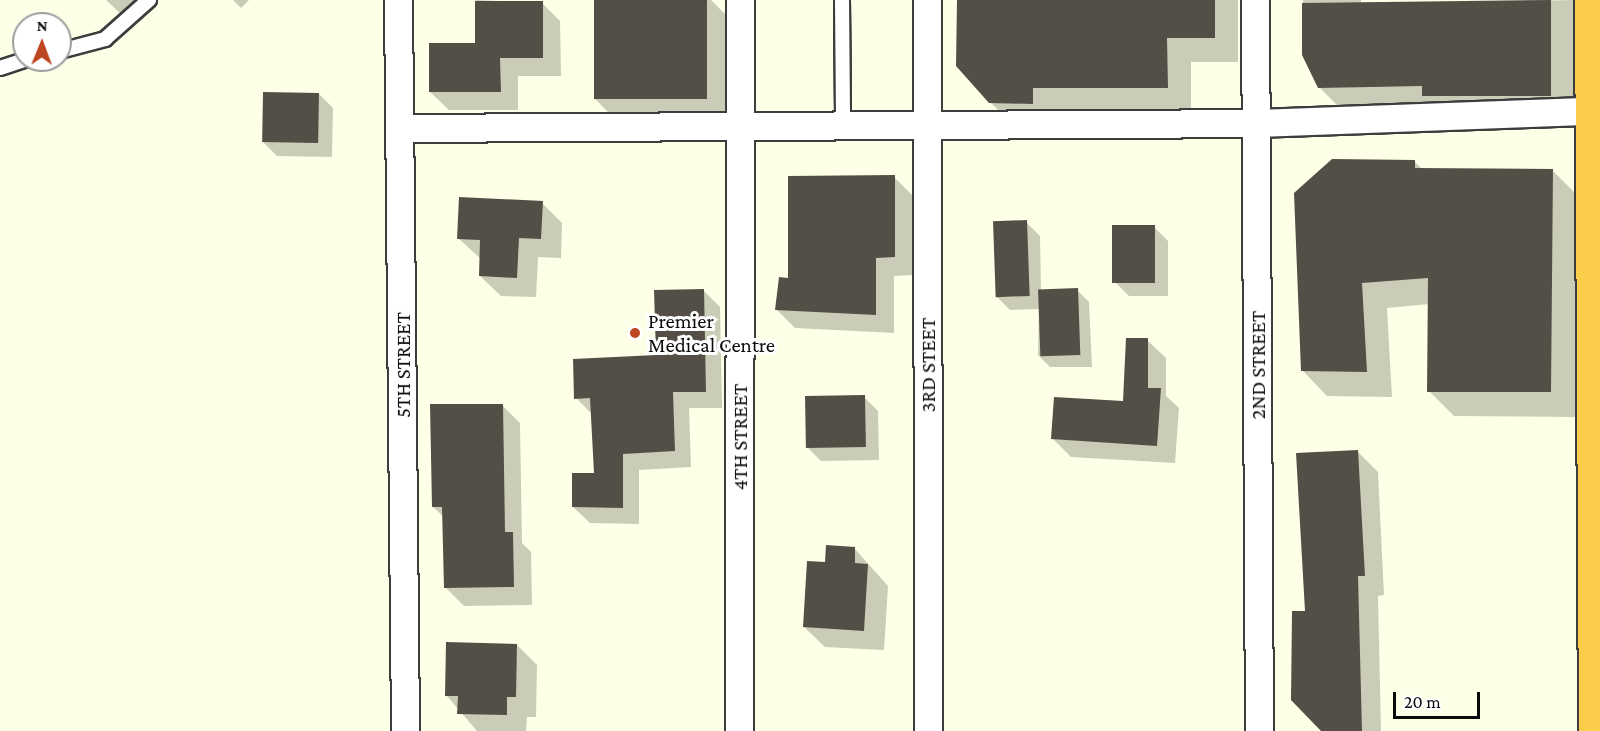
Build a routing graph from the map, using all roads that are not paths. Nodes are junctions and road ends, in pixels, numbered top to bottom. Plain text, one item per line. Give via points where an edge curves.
1 (149, 0) edge
2 (398, 0) edge
3 (740, 0) edge
4 (842, 0) edge
5 (927, 0) edge
6 (1256, 0) edge
7 (1591, 0) edge
8 (72, 48) edge
9 (1590, 111) junction
10 (1257, 123) junction
11 (742, 124) junction
12 (843, 126) junction
13 (927, 127) junction
14 (401, 128) junction
15 (1597, 489) edge
16 (1597, 653) edge
17 (405, 731) edge
18 (739, 731) edge
19 (928, 731) edge
20 (1259, 731) edge
21 (1595, 731) edge

1 - 8 lane via 105,39
2 - 14 street, 5TH STREET
3 - 11 street, 4TH STREET
4 - 12 lane
5 - 13 street, 3RD STEET
6 - 10 street, 2ND STREET
7 - 9 highway
9 - 10 street
9 - 15 highway
10 - 13 street
10 - 20 street, 2ND STREET
11 - 12 street
11 - 14 street
11 - 18 street, 4TH STREET
12 - 13 street
13 - 19 street, 3RD STEET
14 - 17 street, 5TH STREET
15 - 16 highway
16 - 21 highway

